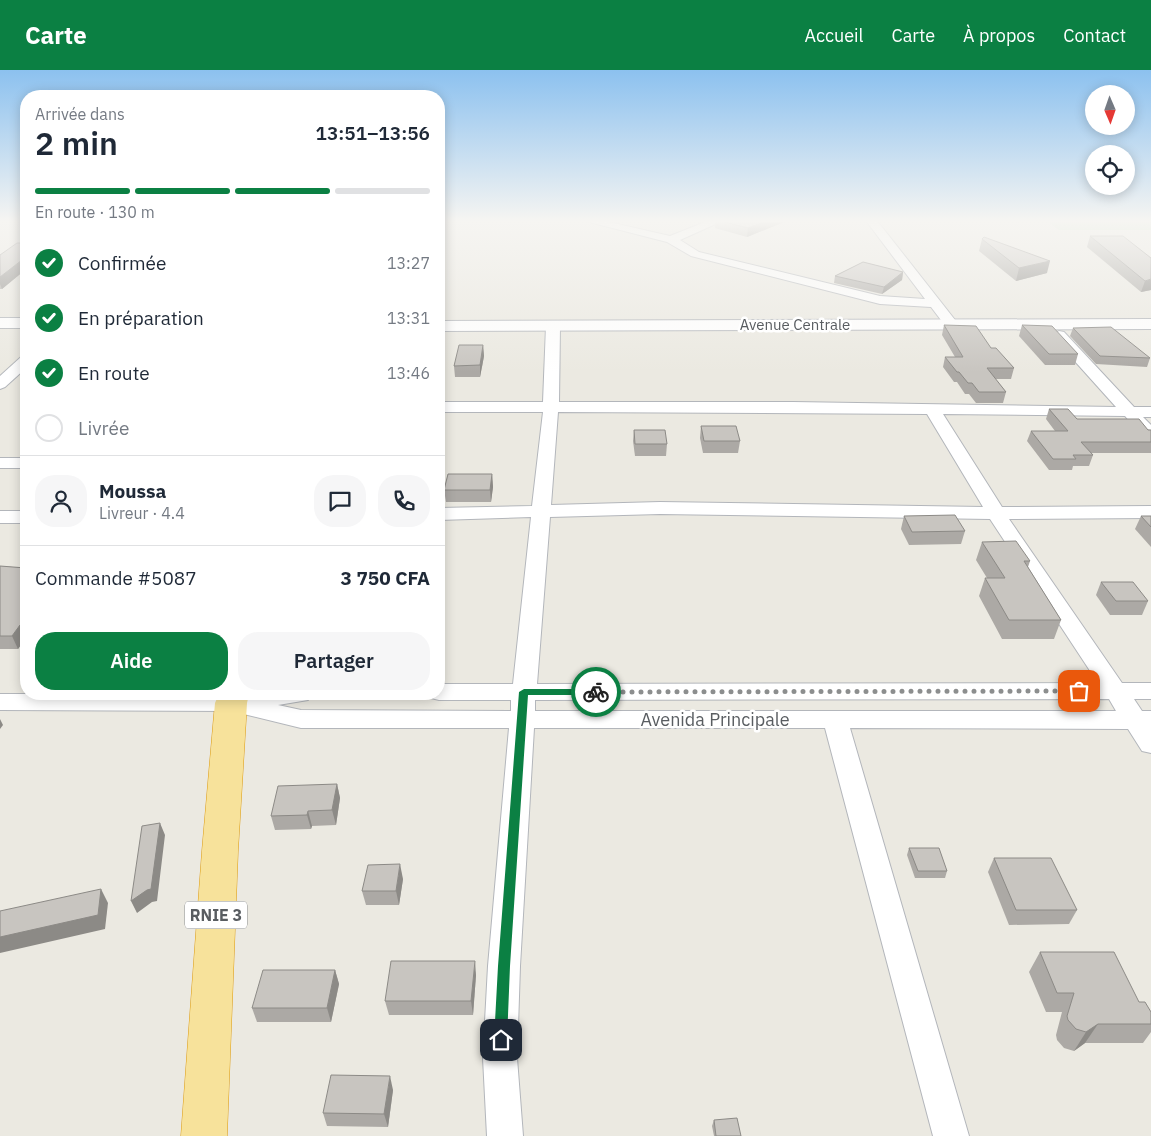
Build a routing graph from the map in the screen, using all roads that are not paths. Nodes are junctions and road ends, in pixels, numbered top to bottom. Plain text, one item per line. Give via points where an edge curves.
1 (766, 272) edge
2 (911, 272) edge
3 (935, 303) junction
4 (1151, 316) edge
5 (445, 318) edge
6 (949, 321) junction
7 (0, 323) edge
8 (20, 323) edge
9 (1048, 324) junction
10 (1151, 324) edge
11 (445, 326) edge
12 (553, 326) junction
13 (20, 366) edge
14 (0, 384) edge
15 (445, 407) edge
16 (551, 407) junction
17 (932, 409) junction
18 (1128, 412) junction
19 (1151, 412) edge
20 (1151, 435) edge
21 (0, 463) edge
22 (20, 463) edge
23 (540, 512) junction
24 (1151, 512) edge
25 (996, 513) junction
26 (445, 514) edge
27 (0, 517) edge
28 (20, 517) edge
29 (1116, 691) junction
30 (1151, 691) edge
31 (445, 692) edge
32 (524, 692) junction
33 (116, 700) edge
34 (232, 700) edge
35 (239, 700) edge
36 (0, 702) edge
37 (522, 720) junction
38 (835, 720) junction
39 (1143, 720) edge
40 (1151, 744) edge
41 (204, 1136) edge
42 (505, 1136) edge
43 (951, 1136) edge

1 - 3 street via 880,300
2 - 3 street
3 - 6 street
4 - 6 street, Avenue Centrale
5 - 6 street, Avenue Centrale
6 - 9 street, Avenue Centrale
6 - 12 street, Avenue Centrale
7 - 8 street
9 - 10 street, Avenue Centrale
9 - 18 street
11 - 12 street, Avenue Centrale
12 - 16 street
13 - 14 street
15 - 16 street
16 - 17 street
16 - 23 street
17 - 18 street
17 - 25 street
18 - 19 street
18 - 20 street
21 - 22 street
23 - 25 street via 669,508
23 - 26 street
23 - 32 street
24 - 25 street
25 - 29 street
27 - 28 street
29 - 30 street, Avenida Principale
29 - 32 street, Avenida Principale
29 - 39 street
31 - 32 street, Avenida Principale
32 - 37 street
33 - 36 street
34 - 41 highway, RNIE 3
35 - 37 street, Avenida Principale via 301,719
37 - 38 street, Avenida Principale
37 - 42 street via 500,1049
38 - 39 street, Avenida Principale
38 - 43 street
39 - 40 street

